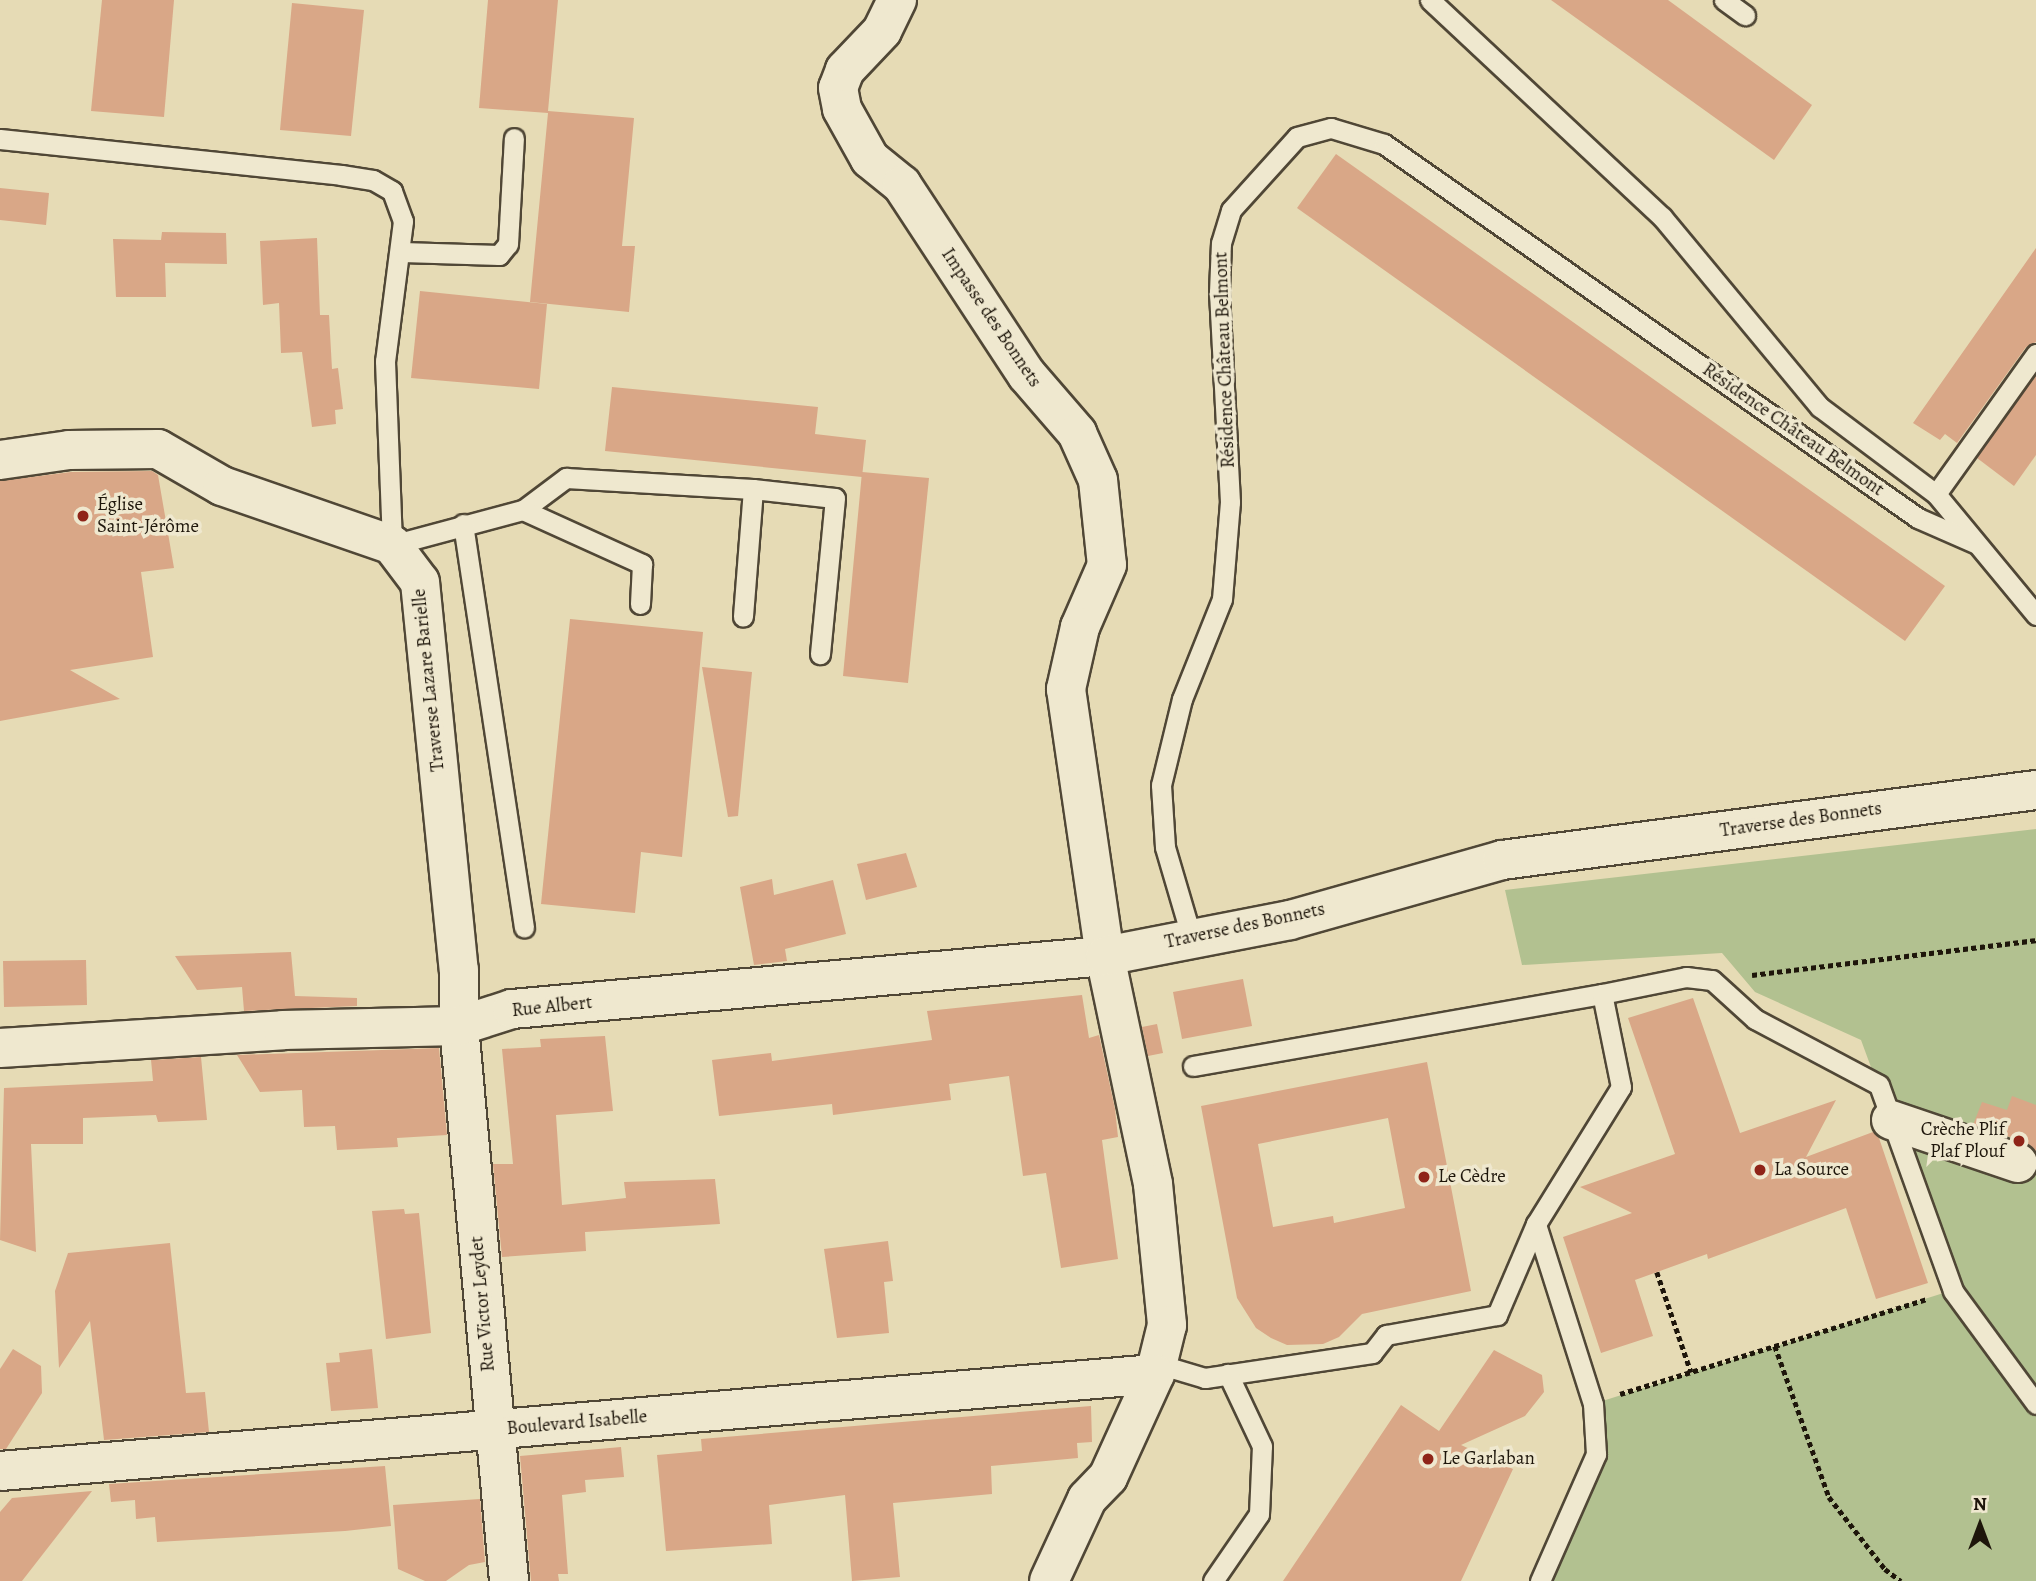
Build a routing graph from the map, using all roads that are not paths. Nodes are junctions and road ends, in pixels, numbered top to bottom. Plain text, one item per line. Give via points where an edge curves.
1 (897, 0) edge
2 (1430, 0) edge
3 (1724, 0) edge
4 (1745, 15) dead end
5 (514, 138) dead end
6 (0, 139) edge
7 (402, 251) junction
8 (2036, 354) edge
9 (0, 460) edge
10 (753, 489) junction
11 (1936, 494) junction
12 (523, 510) junction
13 (463, 524) junction
14 (1975, 543) junction
15 (392, 545) junction
16 (640, 604) dead end
17 (2036, 615) edge
18 (743, 617) dead end
19 (820, 654) dead end
20 (2036, 790) edge
21 (524, 927) dead end
22 (1192, 939) junction
23 (1105, 956) junction
24 (1602, 994) junction
25 (458, 1026) junction
26 (0, 1048) edge
27 (1193, 1066) dead end
28 (1891, 1120) junction
29 (2018, 1163) dead end
30 (1536, 1224) junction
31 (1156, 1369) junction
32 (1228, 1374) junction
33 (2036, 1404) edge
34 (495, 1430) junction
35 (0, 1471) edge
36 (509, 1581) edge
37 (1049, 1581) edge
38 (1213, 1581) edge
39 (1540, 1581) edge

1 - 23 street, Impasse des Bonnets via 883,31 845,70 838,88 842,109 870,159 902,185 1027,375 1077,433 1098,480 1107,565 1080,627 1066,689
2 - 11 lane, Résidence Château Belmont via 1661,218 1820,407
3 - 4 lane
5 - 7 lane via 508,244 499,256
6 - 7 lane via 373,180 392,191 400,206
7 - 15 lane via 385,361
8 - 11 lane
9 - 15 street via 69,450 159,449 222,486
10 - 12 lane via 566,478
10 - 18 lane
10 - 19 lane via 835,498
11 - 14 lane, Résidence Château Belmont
12 - 13 lane
12 - 16 lane via 642,564
13 - 15 lane
13 - 21 lane
14 - 17 lane, Résidence Château Belmont
14 - 22 lane, Résidence Château Belmont via 1919,518 1384,144 1331,128 1297,137 1231,210 1221,243 1219,292 1230,502 1222,599 1182,699 1161,785 1165,847
15 - 25 street, Traverse Lazare Barielle via 420,582 458,970
20 - 22 street, Traverse des Bonnets via 1502,860 1290,919
22 - 23 street, Traverse des Bonnets
23 - 25 street, Rue Albert via 512,1009
23 - 31 street via 1153,1184 1167,1325
24 - 27 lane
24 - 28 lane via 1686,976 1712,981 1755,1019 1879,1085
24 - 30 lane via 1621,1087
25 - 26 street, Rue Albert via 283,1030
25 - 34 street, Rue Victor Leydet
28 - 29 street
28 - 33 lane via 1953,1291
30 - 32 lane via 1497,1315 1386,1335 1373,1353
30 - 39 lane via 1593,1404 1597,1454
31 - 32 lane via 1205,1378
31 - 34 street, Boulevard Isabelle
31 - 37 street via 1108,1477 1087,1499
32 - 38 lane via 1262,1446 1259,1514
34 - 35 street, Boulevard Isabelle
34 - 36 street, Rue Victor Leydet

